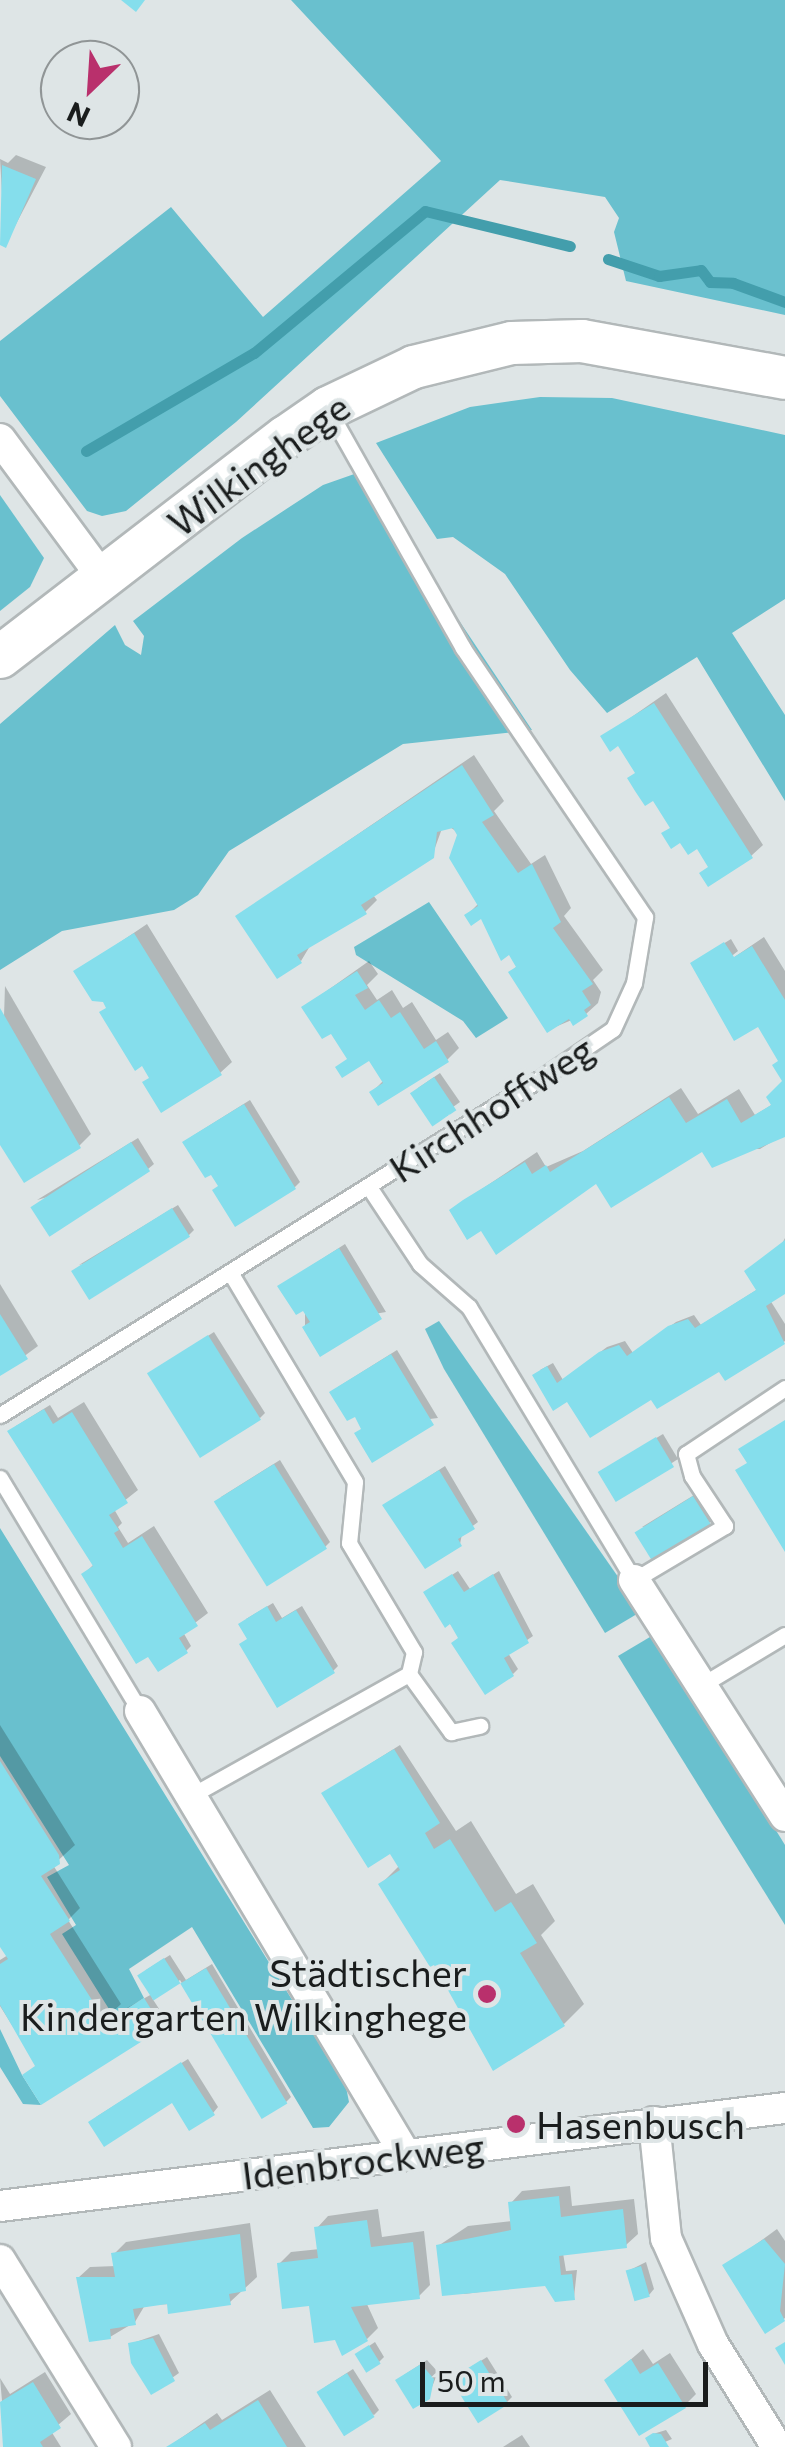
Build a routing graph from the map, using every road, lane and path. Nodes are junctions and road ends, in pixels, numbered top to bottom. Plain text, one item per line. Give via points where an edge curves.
1 (785, 378) edge
2 (328, 408) junction
3 (0, 439) edge
4 (103, 578) junction
5 (0, 657) edge
6 (369, 1187) junction
7 (230, 1272) junction
8 (785, 1388) edge
9 (0, 1415) edge
10 (0, 1478) edge
11 (634, 1580) junction
12 (785, 1635) edge
13 (409, 1674) junction
14 (700, 1686) junction
15 (140, 1710) joint
16 (480, 1726) dead end
17 (194, 1794) junction
18 (785, 1816) edge
19 (785, 2108) edge
20 (654, 2122) junction
21 (405, 2154) junction
22 (0, 2206) edge
23 (0, 2260) edge
24 (116, 2447) edge
25 (776, 2447) edge

1 - 2 street, Wilkinghege via 618,344 512,343 414,368
2 - 4 street, Wilkinghege
2 - 6 lane, Kirchhoffweg via 463,648 645,917 634,983 613,1028
3 - 4 street
4 - 5 street, Wilkinghege
6 - 7 lane
6 - 11 lane, Kirchhoffweg via 420,1264 469,1306
7 - 9 lane
7 - 13 lane via 355,1482 349,1543 414,1652
8 - 11 lane via 686,1454 692,1476 725,1526
10 - 15 lane
11 - 14 street, Kirchhoffweg
12 - 14 lane
13 - 16 lane via 452,1732
13 - 17 lane
14 - 18 street, Kirchhoffweg
15 - 17 street
17 - 21 street
19 - 20 street, Idenbrockweg
20 - 21 street, Idenbrockweg
20 - 25 street via 666,2238 713,2344
21 - 22 street, Idenbrockweg
23 - 24 street

